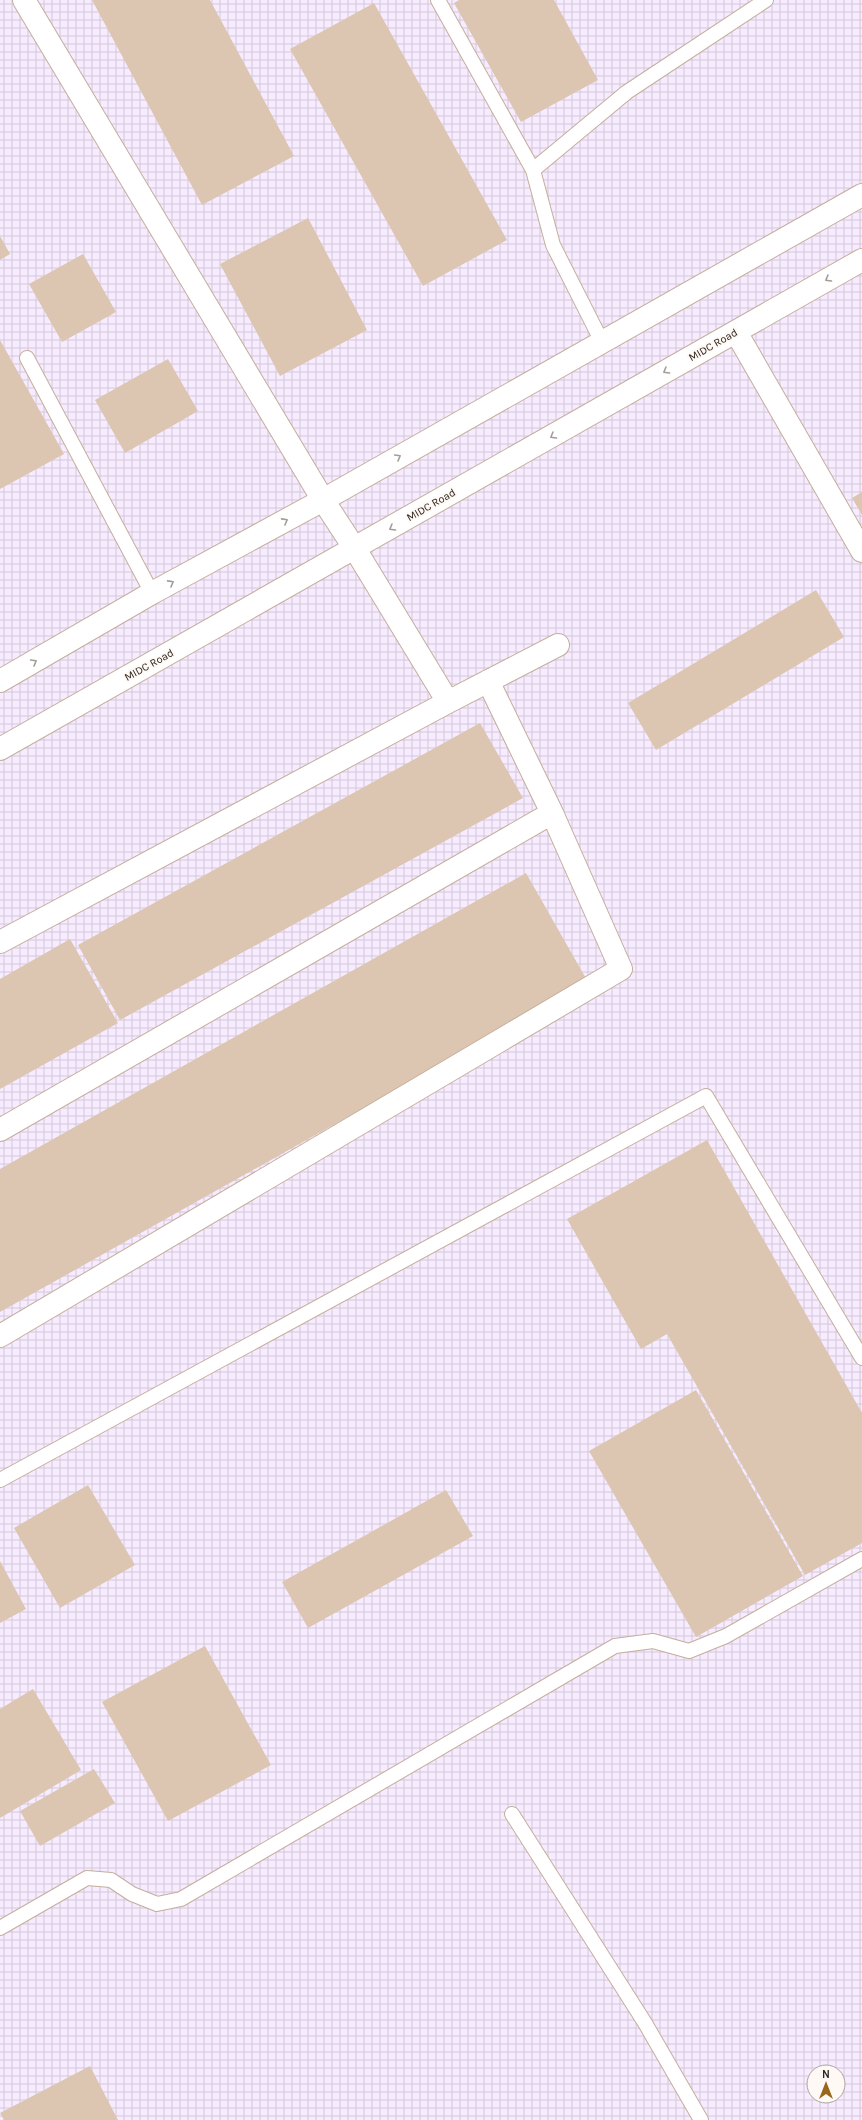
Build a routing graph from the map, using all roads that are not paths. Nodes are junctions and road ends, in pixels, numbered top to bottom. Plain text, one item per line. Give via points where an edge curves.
1 (24, 0) edge
2 (438, 0) edge
3 (766, 0) edge
4 (533, 170) junction
5 (862, 195) edge
6 (862, 260) edge
7 (736, 332) junction
8 (602, 342) junction
9 (27, 358) dead end
10 (323, 500) junction
11 (355, 549) junction
12 (862, 551) edge
13 (152, 593) junction
14 (558, 645) dead end
15 (0, 681) edge
16 (488, 681) junction
17 (448, 702) junction
18 (0, 749) edge
19 (552, 813) junction
20 (0, 942) edge
21 (0, 1130) edge
22 (0, 1336) edge
23 (862, 1358) edge
24 (0, 1480) edge
25 (862, 1559) edge
26 (512, 1814) dead end
27 (0, 1928) edge
28 (701, 2120) edge

1 - 10 street
2 - 4 lane
3 - 4 lane via 627,92
4 - 8 lane via 553,245
5 - 8 street
6 -> 7 street, MIDC Road
7 -> 11 street, MIDC Road
7 - 12 street
10 -> 8 street
9 - 13 lane
10 - 11 street
13 -> 10 street
11 - 17 street
11 - 18 street, MIDC Road
15 -> 13 street
14 - 16 street
16 - 17 street
16 - 19 street
17 - 20 street
19 - 21 street
19 - 22 street via 621,969
23 - 24 lane via 706,1096
25 - 27 lane via 726,1636 689,1650 653,1641 615,1646 181,1899 157,1904 132,1894 111,1880 87,1878
26 - 28 lane via 645,2023

